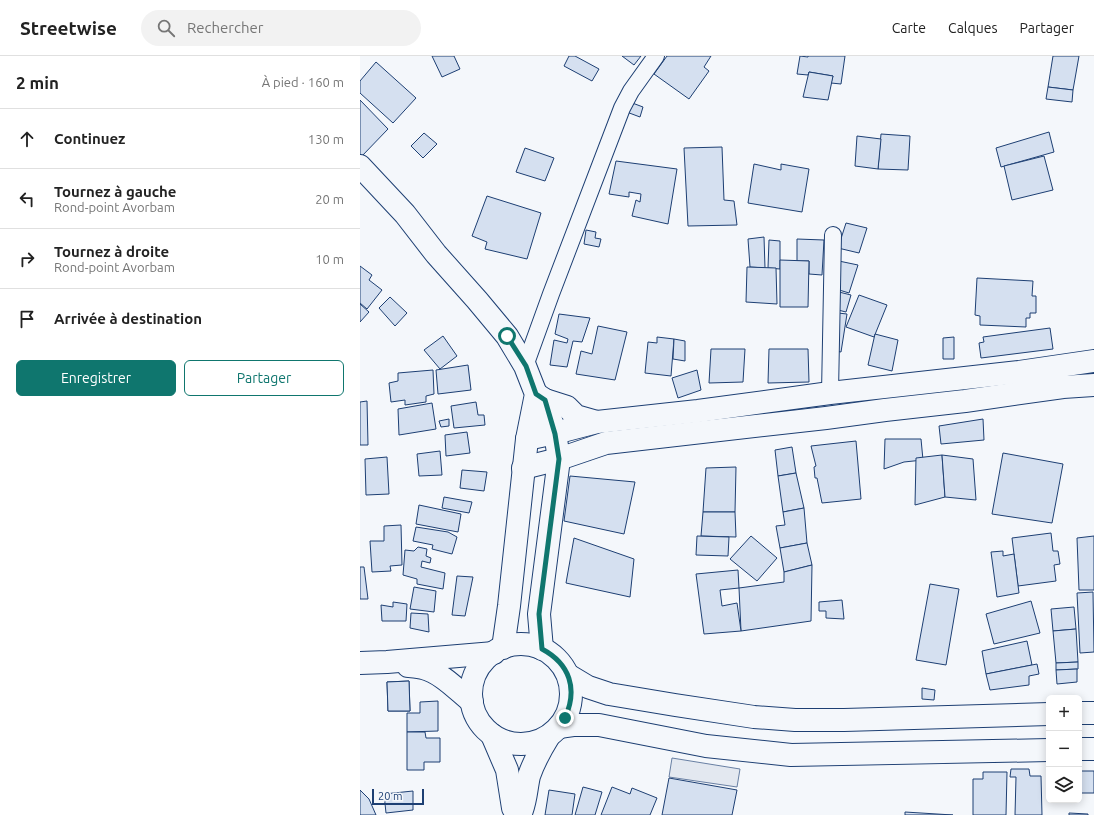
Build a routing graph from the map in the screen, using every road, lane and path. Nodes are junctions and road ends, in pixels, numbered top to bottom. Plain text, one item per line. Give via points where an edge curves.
1 (656, 56) edge
2 (360, 166) edge
3 (833, 235) dead end
4 (1094, 361) edge
5 (526, 366) junction
6 (1094, 385) edge
7 (830, 393) junction
8 (541, 397) junction
9 (597, 422) junction
10 (555, 434) junction
11 (526, 440) junction
12 (559, 459) junction
13 (524, 468) junction
14 (542, 649) junction
15 (498, 650) junction
16 (387, 662) junction
17 (360, 663) edge
18 (568, 675) junction
19 (472, 702) junction
20 (1082, 713) edge
21 (1094, 713) edge
22 (1046, 714) edge
23 (554, 732) junction
24 (492, 735) junction
25 (1082, 749) edge
26 (1094, 749) edge
27 (1046, 750) edge
28 (518, 815) edge

1 - 5 street via 622,108
2 - 5 main road via 405,214 507,336
3 - 7 street
4 - 7 main road
5 - 8 main road
6 - 12 main road via 606,444
7 - 9 main road
8 - 9 main road via 567,408 576,416
8 - 10 main road
8 - 11 main road
9 - 10 main road
10 - 11 main road
10 - 12 main road
11 - 13 main road
12 - 13 main road
12 - 14 main road via 539,614
13 - 15 main road via 509,606
14 - 15 main road via 522,644
14 - 18 main road via 557,659
15 - 16 main road
15 - 19 main road via 480,666 474,678
16 - 17 main road
16 - 19 main road via 424,668 446,680
18 - 22 main road via 588,687 609,694 754,717 844,720
18 - 23 main road via 571,686 570,708
19 - 24 main road via 478,721
20 - 21 main road
23 - 24 main road via 535,743 520,745 505,742
23 - 27 main road via 573,725 599,725 706,746 791,755
23 - 28 main road via 534,761 524,808
24 - 28 main road via 507,770 513,808
25 - 26 main road

